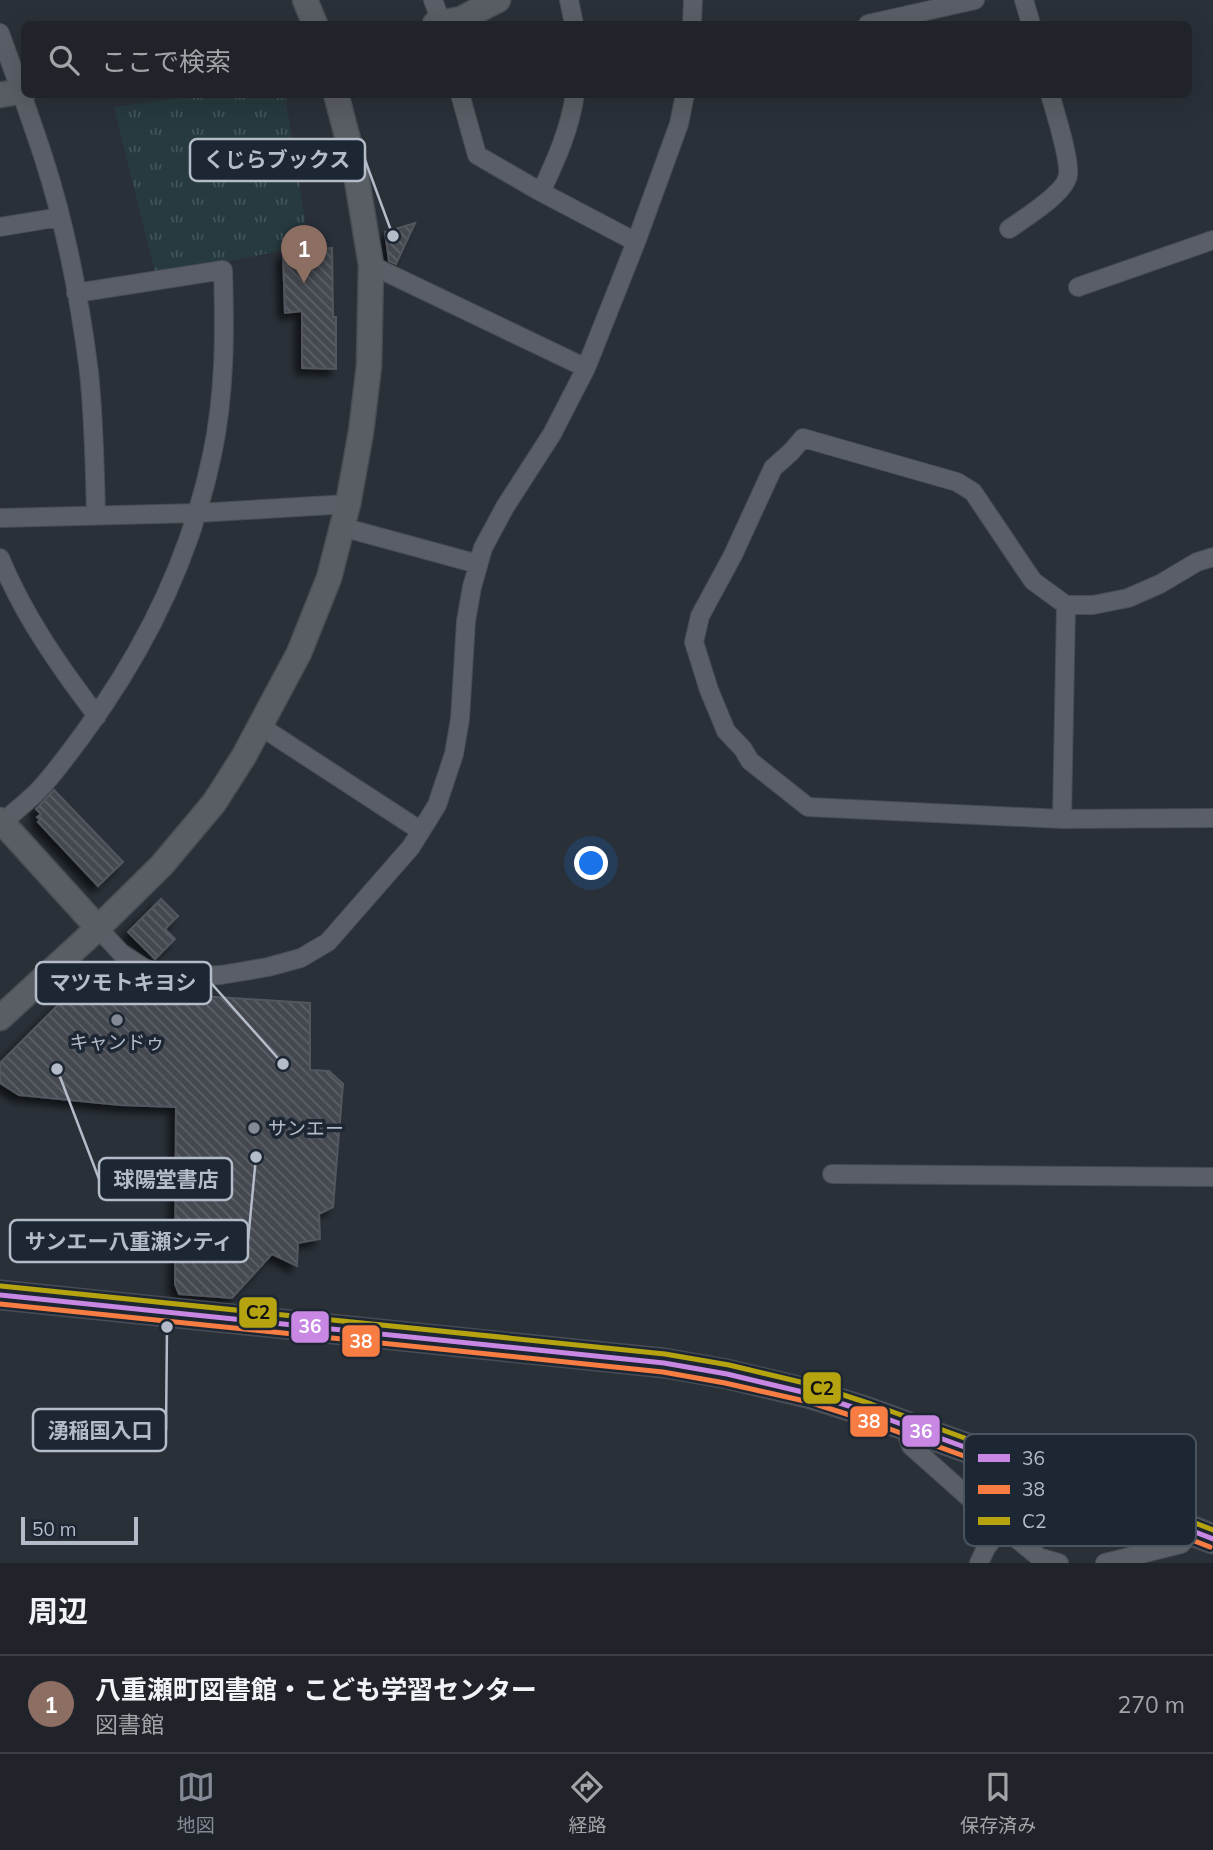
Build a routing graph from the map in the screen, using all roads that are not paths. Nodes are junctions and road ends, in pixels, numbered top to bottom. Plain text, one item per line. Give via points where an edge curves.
1 (305, 0) edge
2 (433, 0) edge
3 (498, 0) edge
4 (569, 0) edge
5 (693, 0) edge
6 (975, 0) edge
7 (1024, 0) edge
8 (314, 21) edge
9 (438, 21) edge
10 (452, 21) edge
11 (573, 21) edge
12 (692, 21) edge
13 (881, 21) edge
14 (1030, 21) edge
15 (0, 33) edge
16 (15, 92) edge
17 (337, 98) edge
18 (461, 98) edge
19 (574, 98) edge
20 (684, 98) edge
21 (1051, 98) edge
22 (541, 192) junction
23 (60, 217) junction
24 (0, 227) edge
25 (1009, 229) dead end
26 (1213, 240) edge
27 (636, 242) junction
28 (371, 265) junction
29 (1078, 287) dead end
30 (76, 293) junction
31 (586, 368) junction
32 (198, 513) junction
33 (96, 516) junction
34 (345, 516) junction
35 (0, 519) edge
36 (1213, 557) edge
37 (0, 558) edge
38 (478, 564) junction
39 (1066, 606) junction
40 (97, 716) junction
41 (260, 726) junction
42 (1213, 818) edge
43 (1062, 820) junction
44 (1, 821) edge
45 (421, 831) junction
46 (98, 928) junction
47 (0, 1017) edge
48 (832, 1174) dead end
49 (1213, 1177) edge
50 (0, 1295) edge
51 (903, 1424) junction
52 (964, 1447) edge
53 (964, 1493) edge
54 (988, 1546) edge
55 (1025, 1546) edge
56 (1173, 1546) edge
57 (979, 1563) edge
58 (1059, 1563) edge
59 (1105, 1563) edge

1 - 8 street
2 - 9 street
3 - 10 street
4 - 11 street
5 - 12 street
6 - 13 street
7 - 14 street
15 - 16 street
16 - 23 street via 44,160
17 - 28 street via 354,162
18 - 22 street via 477,155
19 - 22 street via 572,117
20 - 27 street
21 - 25 street via 1068,176 1039,208
22 - 27 street
23 - 24 street
23 - 30 street
26 - 29 street
27 - 31 street
28 - 31 street
28 - 34 street via 369,366
30 - 32 street via 223,270 221,398
30 - 33 street via 89,373
31 - 38 street
32 - 33 street
32 - 34 street
32 - 40 street via 149,628
33 - 35 street
34 - 38 street
34 - 41 street via 329,578 299,653
36 - 39 street via 1128,598
37 - 40 street via 28,617
38 - 45 street via 466,621 454,754 437,804
39 - 43 street
39 - 43 street via 1033,581 973,492 957,482 803,438 773,468 701,616 694,642 726,730 750,761 808,807
40 - 44 street via 39,790
41 - 45 street
41 - 46 street via 214,803 162,865
42 - 43 street
44 - 46 street
45 - 46 street via 328,942 301,958 221,975 170,977 121,953
46 - 47 street
48 - 49 street
50 - 51 main road via 664,1363 811,1394
51 - 52 main road
51 - 53 street via 911,1446
54 - 57 street
55 - 58 street via 1039,1557
56 - 59 street

